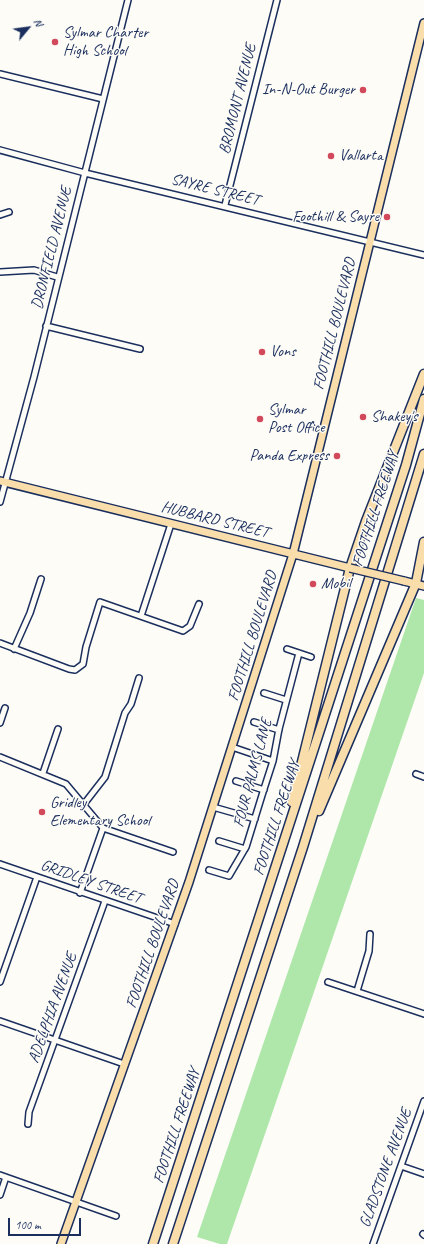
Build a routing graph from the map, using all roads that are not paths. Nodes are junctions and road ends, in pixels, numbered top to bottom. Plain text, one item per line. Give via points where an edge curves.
1 (128, 0) edge
2 (277, 0) edge
3 (424, 23) edge
4 (0, 74) edge
5 (103, 100) junction
6 (0, 150) edge
7 (85, 173) junction
8 (225, 205) junction
9 (9, 212) dead end
10 (0, 215) edge
11 (371, 241) junction
12 (424, 255) edge
13 (0, 272) edge
14 (57, 277) junction
15 (46, 326) junction
16 (140, 350) dead end
17 (424, 374) edge
18 (424, 398) edge
19 (424, 454) edge
20 (3, 481) edge
21 (0, 502) edge
22 (171, 524) junction
23 (424, 542) edge
24 (293, 554) junction
25 (350, 568) junction
26 (41, 579) dead end
27 (420, 584) edge
28 (199, 604) dead end
29 (141, 616) junction
30 (0, 643) edge
31 (14, 649) junction
32 (287, 649) dead end
33 (298, 653) junction
34 (312, 657) dead end
35 (139, 678) dead end
36 (264, 693) dead end
37 (286, 700) junction
38 (5, 708) dead end
39 (254, 722) dead end
40 (0, 723) edge
41 (58, 729) dead end
42 (279, 730) junction
43 (232, 747) junction
44 (0, 757) edge
45 (273, 761) junction
46 (43, 774) junction
47 (416, 774) dead end
48 (424, 776) edge
49 (236, 781) dead end
50 (264, 790) junction
51 (84, 804) junction
52 (213, 807) junction
53 (255, 819) junction
54 (103, 828) junction
55 (218, 841) dead end
56 (303, 847) junction
57 (245, 849) junction
58 (173, 852) dead end
59 (0, 864) edge
60 (209, 870) dead end
61 (274, 873) junction
62 (37, 877) junction
63 (80, 893) junction
64 (105, 901) junction
65 (175, 924) junction
66 (370, 934) dead end
67 (0, 982) edge
68 (328, 982) dead end
69 (357, 991) junction
70 (424, 1014) edge
71 (0, 1021) edge
72 (55, 1041) junction
73 (124, 1064) junction
74 (424, 1101) edge
75 (28, 1124) dead end
76 (401, 1166) junction
77 (424, 1174) edge
78 (0, 1175) edge
79 (6, 1178) junction
80 (0, 1195) edge
81 (76, 1202) junction
82 (116, 1216) dead end
83 (61, 1244) edge
84 (153, 1244) edge
85 (173, 1244) edge
86 (373, 1244) edge

1 - 5 street, DRONFIELD AVENUE
2 - 8 street, BROMONT AVENUE
3 - 11 main road, FOOTHILL BOULEVARD
4 - 5 street
5 - 7 street, DRONFIELD AVENUE
6 - 7 street, SAYRE STREET
7 - 8 street, SAYRE STREET
7 - 14 street, DRONFIELD AVENUE
8 - 11 street, SAYRE STREET
9 - 10 street
11 - 12 street, SAYRE STREET
11 - 24 main road, FOOTHILL BOULEVARD
13 - 14 street via 34,270
14 - 15 street, DRONFIELD AVENUE
15 - 16 street
15 - 20 street, DRONFIELD AVENUE
17 - 25 highway
18 - 61 highway, FOOTHILL FREEWAY via 406,465
19 - 56 highway, FOOTHILL FREEWAY
20 - 21 street, DRONFIELD AVENUE
20 - 22 main road, HUBBARD STREET
22 - 24 main road, HUBBARD STREET
22 - 29 street
23 - 27 highway
24 - 25 main road, HUBBARD STREET
24 - 43 main road, FOOTHILL BOULEVARD
25 - 27 main road, HUBBARD STREET, bridge
25 - 61 highway
26 - 31 street
27 - 56 highway
28 - 29 street via 190,626 183,631
29 - 31 street via 100,602 83,664 75,670
30 - 31 street
32 - 33 street
33 - 34 street
33 - 37 street, FOUR PALMS LANE
35 - 51 street via 105,777
36 - 37 street
37 - 42 street, FOUR PALMS LANE
38 - 40 street
39 - 42 street
41 - 46 street
42 - 45 street, FOUR PALMS LANE
43 - 45 street
43 - 52 main road, FOOTHILL BOULEVARD
44 - 46 street
45 - 50 street, FOUR PALMS LANE
46 - 51 street via 66,784
47 - 48 street
49 - 50 street
50 - 53 street, FOUR PALMS LANE
51 - 54 street
52 - 53 street
52 - 65 main road, FOOTHILL BOULEVARD
53 - 57 street, FOUR PALMS LANE
54 - 58 street
54 - 63 street
55 - 57 street
56 - 85 highway, FOOTHILL FREEWAY
57 - 60 street, FOUR PALMS LANE via 229,876
59 - 62 street, GRIDLEY STREET
61 - 84 highway, FOOTHILL FREEWAY
62 - 63 street, GRIDLEY STREET
62 - 67 street
63 - 64 street, GRIDLEY STREET
64 - 65 street, GRIDLEY STREET
64 - 72 street, ADELPHIA AVENUE
65 - 73 main road, FOOTHILL BOULEVARD
66 - 69 street via 369,951
68 - 69 street
69 - 70 street
71 - 72 street
72 - 73 street
72 - 75 street, ADELPHIA AVENUE via 29,1112
73 - 81 main road, FOOTHILL BOULEVARD
74 - 76 street, GLADSTONE AVENUE
76 - 77 street
76 - 86 street, GLADSTONE AVENUE
78 - 79 street
79 - 80 street
79 - 81 street
81 - 82 street
81 - 83 main road, FOOTHILL BOULEVARD

